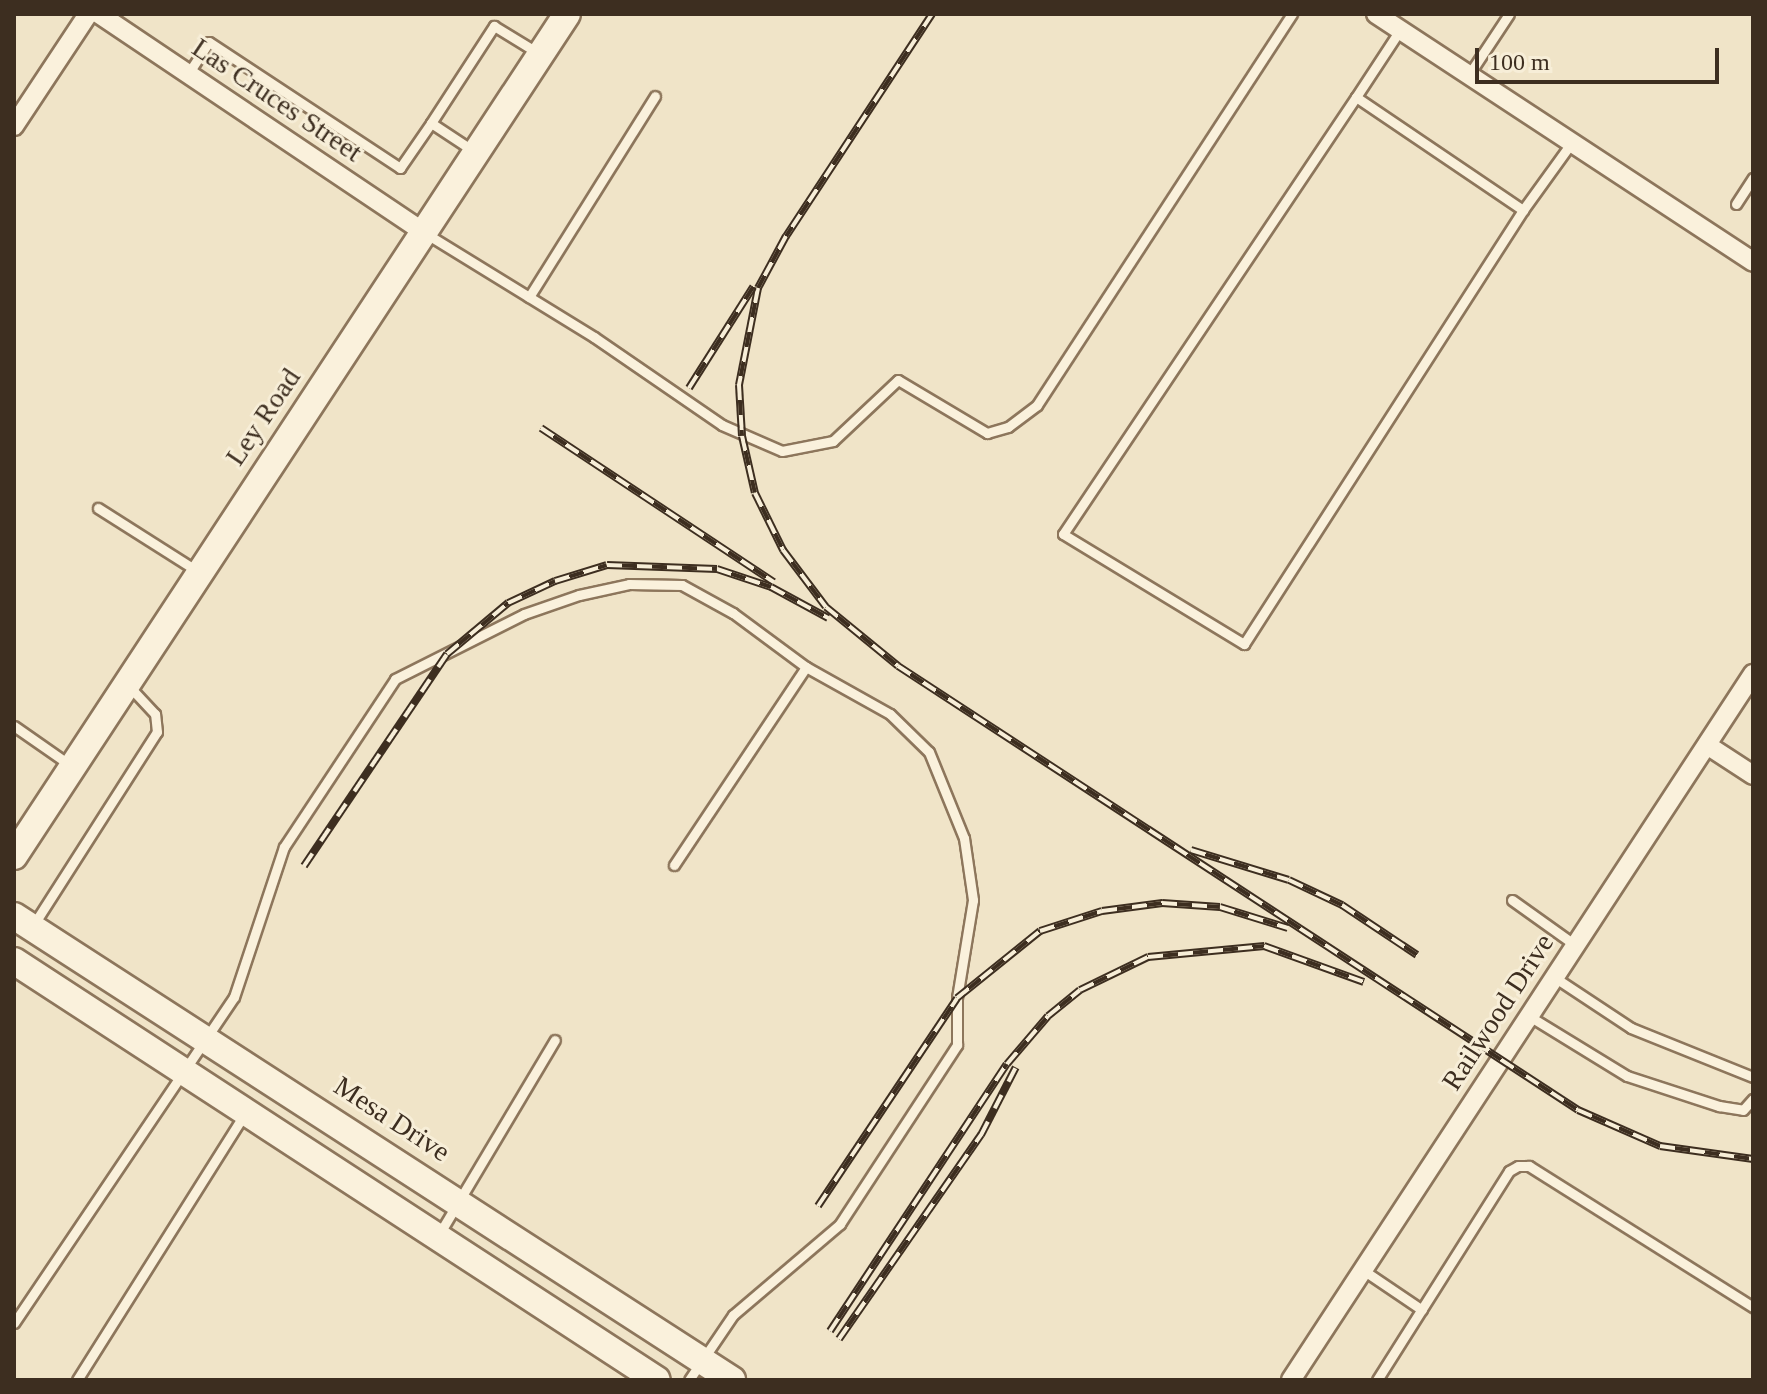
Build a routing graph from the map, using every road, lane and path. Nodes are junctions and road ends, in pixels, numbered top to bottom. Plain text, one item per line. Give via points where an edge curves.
1 (88, 14) edge
2 (99, 14) edge
3 (502, 14) edge
4 (567, 14) edge
5 (1292, 14) edge
6 (1376, 14) edge
7 (1509, 14) edge
8 (494, 26) junction
9 (1400, 30) junction
10 (541, 55) junction
11 (188, 74) junction
12 (1468, 76) junction
13 (655, 96) dead end
14 (1356, 97) junction
15 (431, 123) junction
16 (14, 126) edge
17 (1572, 142) junction
18 (476, 153) junction
19 (1753, 178) edge
20 (1736, 204) dead end
21 (1523, 210) junction
22 (424, 232) junction
23 (1752, 258) edge
24 (529, 297) junction
25 (98, 508) dead end
26 (199, 572) junction
27 (806, 667) junction
28 (1753, 674) edge
29 (126, 684) junction
30 (14, 726) edge
31 (1707, 745) junction
32 (72, 767) junction
33 (1753, 775) edge
34 (14, 856) edge
35 (674, 865) dead end
36 (1512, 900) dead end
37 (23, 922) edge
38 (1575, 945) junction
39 (14, 961) edge
40 (1554, 977) junction
41 (1529, 1016) junction
42 (208, 1038) junction
43 (555, 1040) dead end
44 (185, 1071) junction
45 (1753, 1077) edge
46 (1753, 1099) edge
47 (246, 1112) junction
48 (458, 1201) junction
49 (438, 1237) junction
50 (1363, 1270) junction
51 (1753, 1307) edge
52 (1422, 1310) junction
53 (14, 1323) edge
54 (695, 1370) edge
55 (77, 1380) edge
56 (657, 1380) edge
57 (732, 1380) edge
58 (1291, 1380) edge
59 (1377, 1380) edge

1 - 16 street
2 - 11 street, Las Cruces Street
3 - 8 lane
4 - 10 main road, Ley Road
5 - 24 lane via 1037,405 1008,427 987,433 898,380 833,441 782,451 722,425
6 - 9 street
7 - 12 lane
8 - 10 lane
8 - 15 lane
9 - 12 street
9 - 14 lane
10 - 18 main road, Ley Road
11 - 15 lane via 209,42 400,168
11 - 22 street, Las Cruces Street
12 - 17 street
13 - 24 lane
14 - 21 lane
14 - 21 lane via 1063,534 1244,644
15 - 18 lane
17 - 21 lane
17 - 23 street
18 - 22 main road, Ley Road
19 - 20 lane
22 - 24 lane
22 - 26 main road, Ley Road
25 - 26 lane
26 - 29 main road, Ley Road
27 - 35 lane
27 - 42 lane via 733,613 682,585 629,584 524,614 395,679 284,847 234,997
27 - 54 lane via 890,714 929,752 952,800 973,900 957,998 957,1045 840,1224 733,1315
28 - 31 street, Railwood Drive
29 - 32 main road, Ley Road
29 - 37 lane via 155,714 157,732
30 - 32 lane
31 - 33 street
31 - 38 street, Railwood Drive
32 - 34 main road, Ley Road
36 - 38 lane
37 - 42 main road, Mesa Drive
38 - 40 street, Railwood Drive
39 - 44 main road
40 - 41 street, Railwood Drive
40 - 45 lane via 1631,1028
41 - 46 lane via 1627,1076 1719,1106 1743,1110
41 - 50 street, Railwood Drive
42 - 44 lane
42 - 48 main road, Mesa Drive
43 - 48 lane
44 - 47 main road
44 - 53 lane
47 - 49 main road
47 - 55 lane
48 - 49 lane
48 - 54 main road, Mesa Drive
49 - 56 main road
50 - 52 lane
50 - 58 street, Railwood Drive
51 - 52 lane via 1529,1166 1509,1171
52 - 59 lane
54 - 57 main road, Mesa Drive

